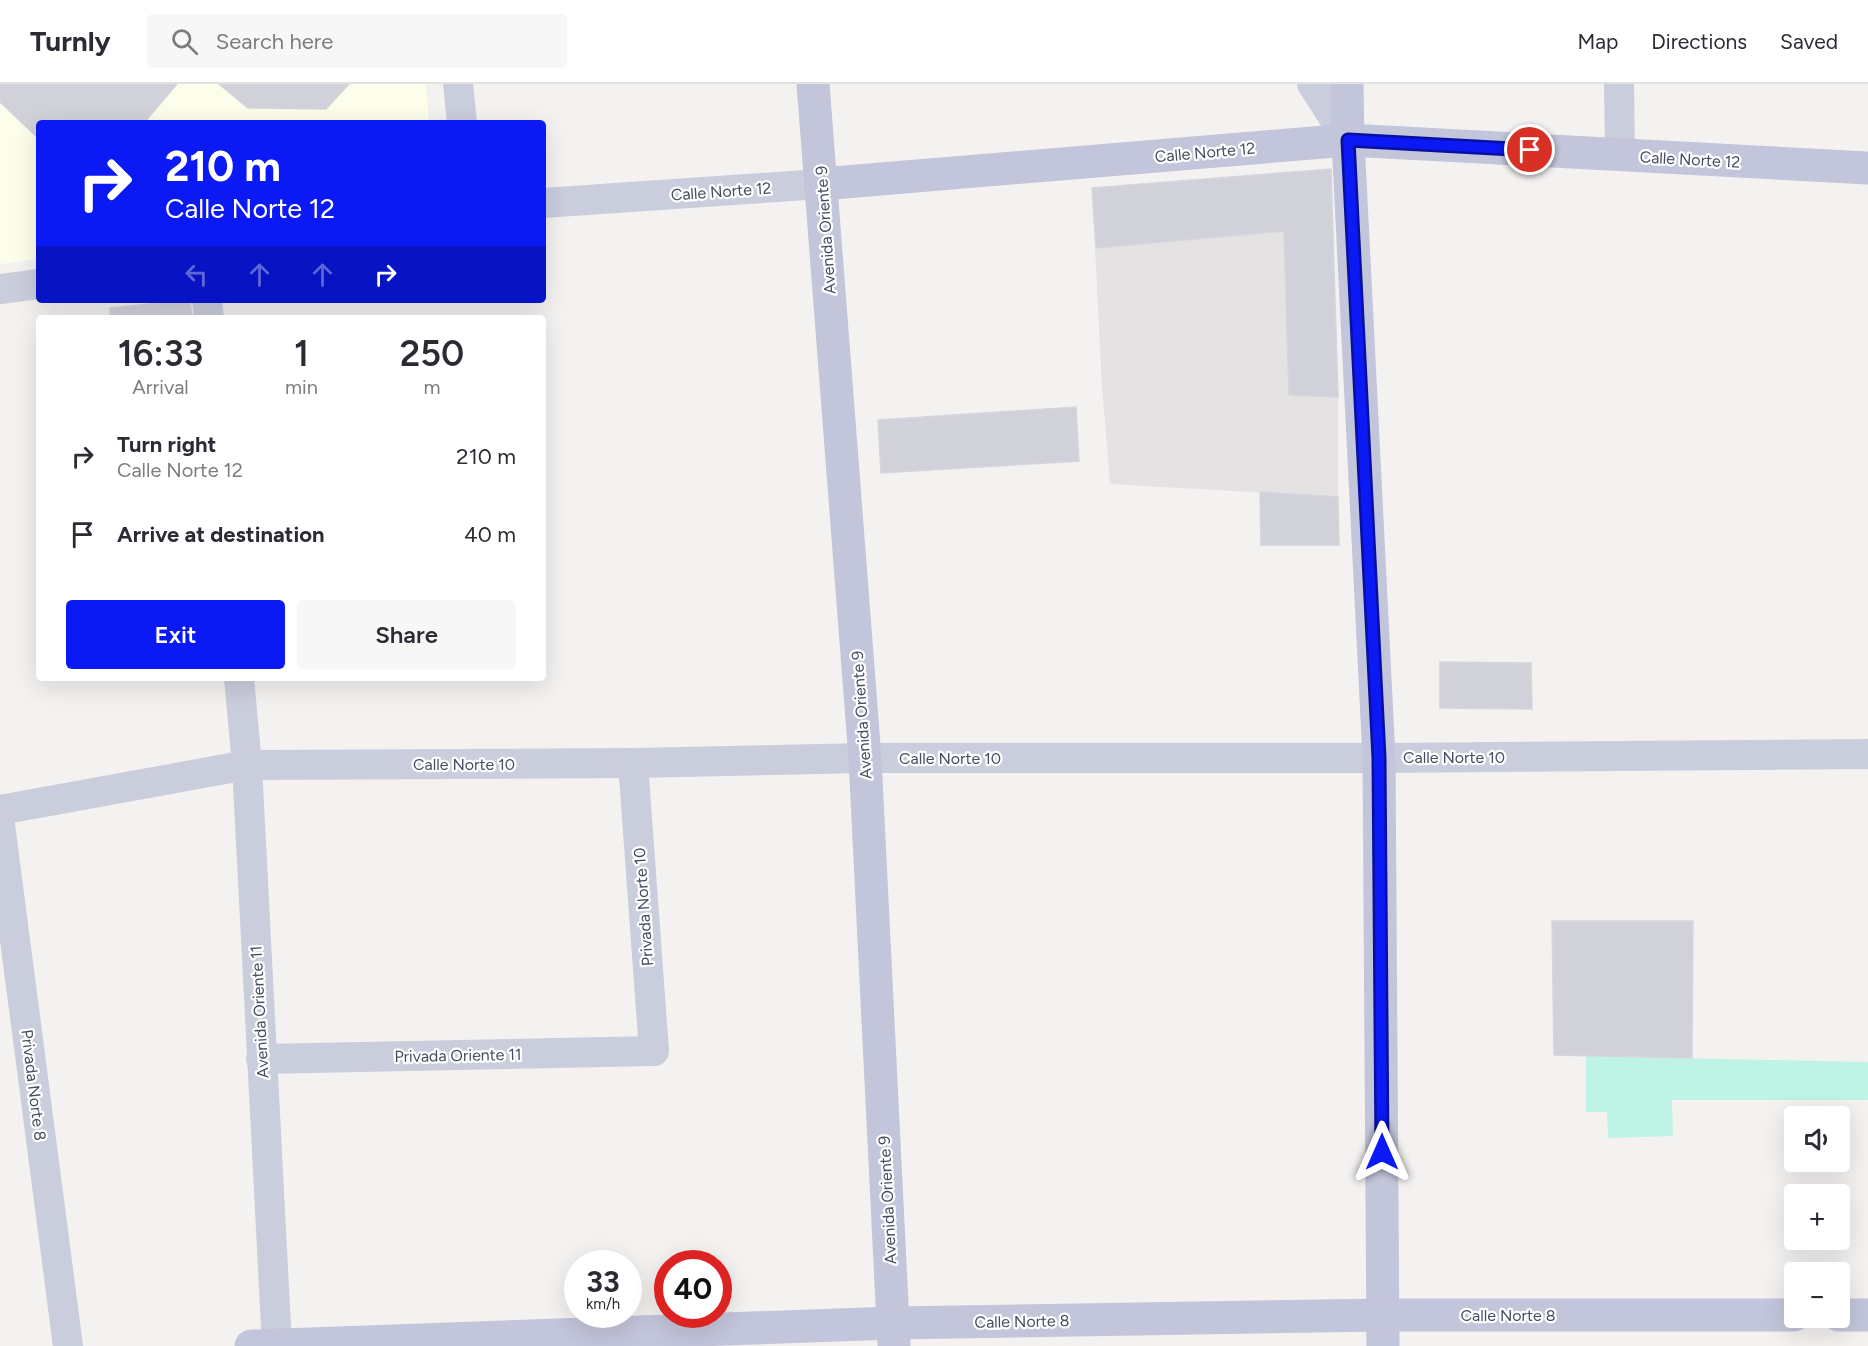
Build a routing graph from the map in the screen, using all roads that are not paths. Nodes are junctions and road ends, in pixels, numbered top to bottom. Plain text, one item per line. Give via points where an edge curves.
1 (458, 84) edge
2 (813, 84) edge
3 (1312, 84) edge
4 (1347, 84) edge
5 (1619, 84) edge
6 (462, 120) edge
7 (1348, 140) junction
8 (1620, 155) junction
9 (1868, 168) edge
10 (821, 184) junction
11 (546, 203) edge
12 (36, 284) edge
13 (0, 289) edge
14 (239, 681) edge
15 (1868, 754) edge
16 (865, 758) junction
17 (1379, 758) junction
18 (633, 763) junction
19 (247, 765) junction
20 (0, 810) edge
21 (0, 825) edge
22 (654, 1051) joint
23 (261, 1059) junction
24 (1784, 1315) edge
25 (1850, 1315) edge
26 (1868, 1315) edge
27 (1383, 1330) edge
28 (894, 1335) edge
29 (68, 1346) edge
30 (268, 1346) edge

1 - 6 street
2 - 10 street, Avenida Oriente 9
3 - 7 street
4 - 7 street
5 - 8 street
7 - 8 street, Calle Norte 12
7 - 10 street, Calle Norte 12
7 - 17 street
8 - 9 street, Calle Norte 12
10 - 11 street, Calle Norte 12
10 - 16 street, Avenida Oriente 9
12 - 13 street
14 - 19 street, Avenida Oriente 11
15 - 17 street, Calle Norte 10
16 - 17 street, Calle Norte 10
16 - 18 street, Calle Norte 10
16 - 28 street, Avenida Oriente 9
17 - 27 street
18 - 19 street, Calle Norte 10
18 - 22 street, Privada Norte 10
19 - 20 street, Calle Norte 10
19 - 23 street, Avenida Oriente 11
21 - 29 street, Privada Norte 8
22 - 23 street, Privada Oriente 11
23 - 30 street, Avenida Oriente 11
24 - 27 street, Calle Norte 8
25 - 26 street
27 - 28 street, Calle Norte 8
28 - 30 street, Calle Norte 8

